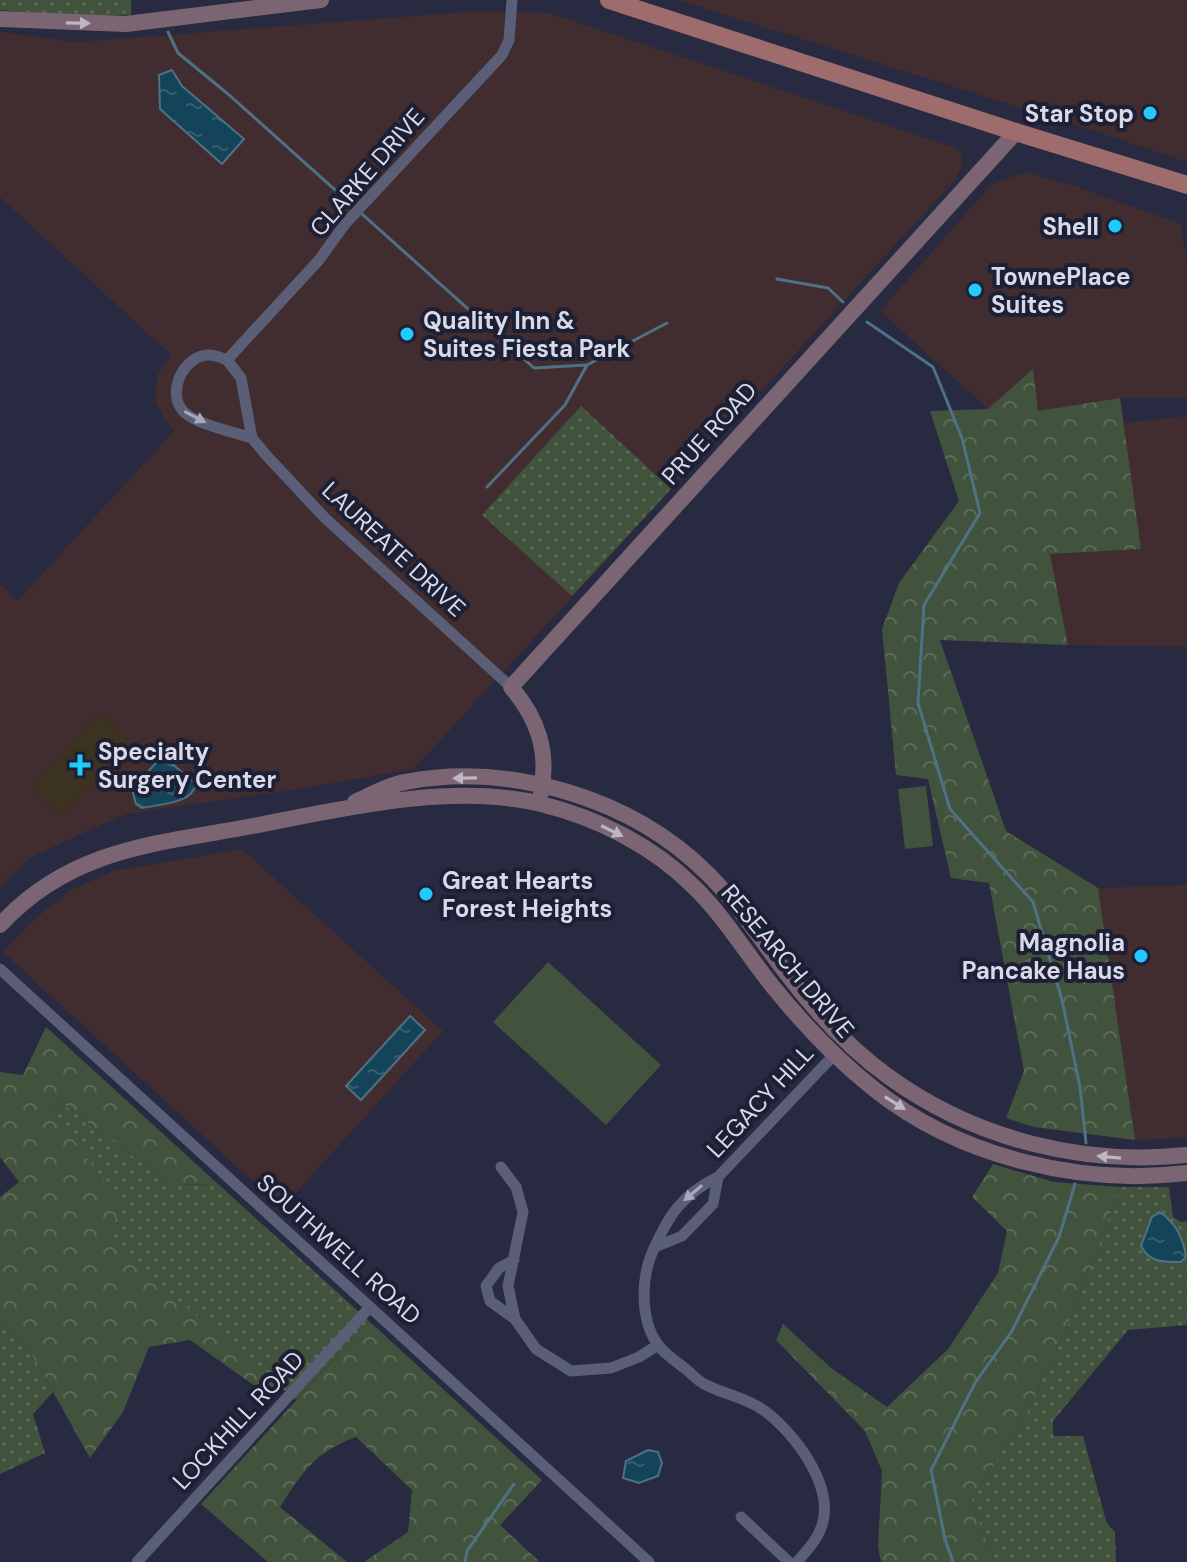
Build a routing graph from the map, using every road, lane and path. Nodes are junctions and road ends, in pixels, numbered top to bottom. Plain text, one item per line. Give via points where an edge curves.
1 (321, 0) edge
2 (512, 0) edge
3 (609, 0) edge
4 (0, 19) edge
5 (1016, 132) junction
6 (1187, 185) edge
7 (227, 360) junction
8 (252, 438) junction
9 (511, 687) junction
10 (543, 785) junction
11 (540, 804) junction
12 (340, 809) junction
13 (656, 853) junction
14 (722, 891) junction
15 (0, 925) edge
16 (0, 969) edge
17 (785, 971) junction
18 (765, 976) junction
19 (834, 1055) junction
20 (928, 1101) junction
21 (1187, 1155) edge
22 (501, 1167) dead end
23 (1187, 1173) edge
24 (718, 1177) junction
25 (672, 1213) junction
26 (689, 1229) junction
27 (655, 1247) junction
28 (514, 1260) junction
29 (370, 1307) junction
30 (515, 1319) junction
31 (658, 1345) junction
32 (741, 1517) dead end
33 (137, 1562) edge
34 (649, 1562) edge
35 (789, 1562) edge
36 (797, 1562) edge

4 -> 1 main road via 126,24
2 - 7 street, CLARKE DRIVE via 509,40 502,55
3 - 5 main road
5 - 6 main road
5 - 9 main road, PRUE ROAD
7 - 8 street via 241,378
7 -> 8 street, LAUREATE DRIVE via 208,355 186,367 179,377 178,403 199,421
8 - 9 street, LAUREATE DRIVE via 325,518
9 - 10 main road via 538,730
10 - 11 main road
10 -> 12 main road via 490,777 405,782
10 - 14 main road, RESEARCH DRIVE via 648,828 676,845
11 - 12 main road via 452,796
11 -> 13 main road, RESEARCH DRIVE
12 - 15 main road via 104,856 39,889
13 - 14 main road via 673,857
13 - 18 main road, RESEARCH DRIVE via 695,888
14 - 17 main road, RESEARCH DRIVE
14 - 18 main road via 768,962
16 - 29 street, SOUTHWELL ROAD
17 - 19 main road via 788,985 830,1037
17 - 20 main road, RESEARCH DRIVE via 847,1041
18 - 19 main road, RESEARCH DRIVE
19 - 20 main road via 855,1058
19 -> 23 main road, RESEARCH DRIVE via 877,1092 937,1128 988,1150 1081,1173
19 - 24 street, LEGACY HILL
21 -> 20 main road, RESEARCH DRIVE via 1129,1158 1049,1149 994,1132
22 - 28 street via 516,1187 523,1212
24 -> 25 street, LEGACY HILL via 695,1188
24 - 26 street, LEGACY HILL via 713,1204
25 - 26 street
25 - 27 street, LEGACY HILL
26 - 27 street, LEGACY HILL
27 - 31 street, LEGACY HILL via 643,1293
28 - 30 street via 508,1286
28 - 30 street via 499,1268 486,1286 490,1301
29 - 33 street, LOCKHILL ROAD
29 - 34 street, SOUTHWELL ROAD
30 - 31 street via 536,1349 571,1371 611,1368
31 - 36 street via 703,1384 758,1406 811,1462 825,1515 816,1539
32 - 35 street

